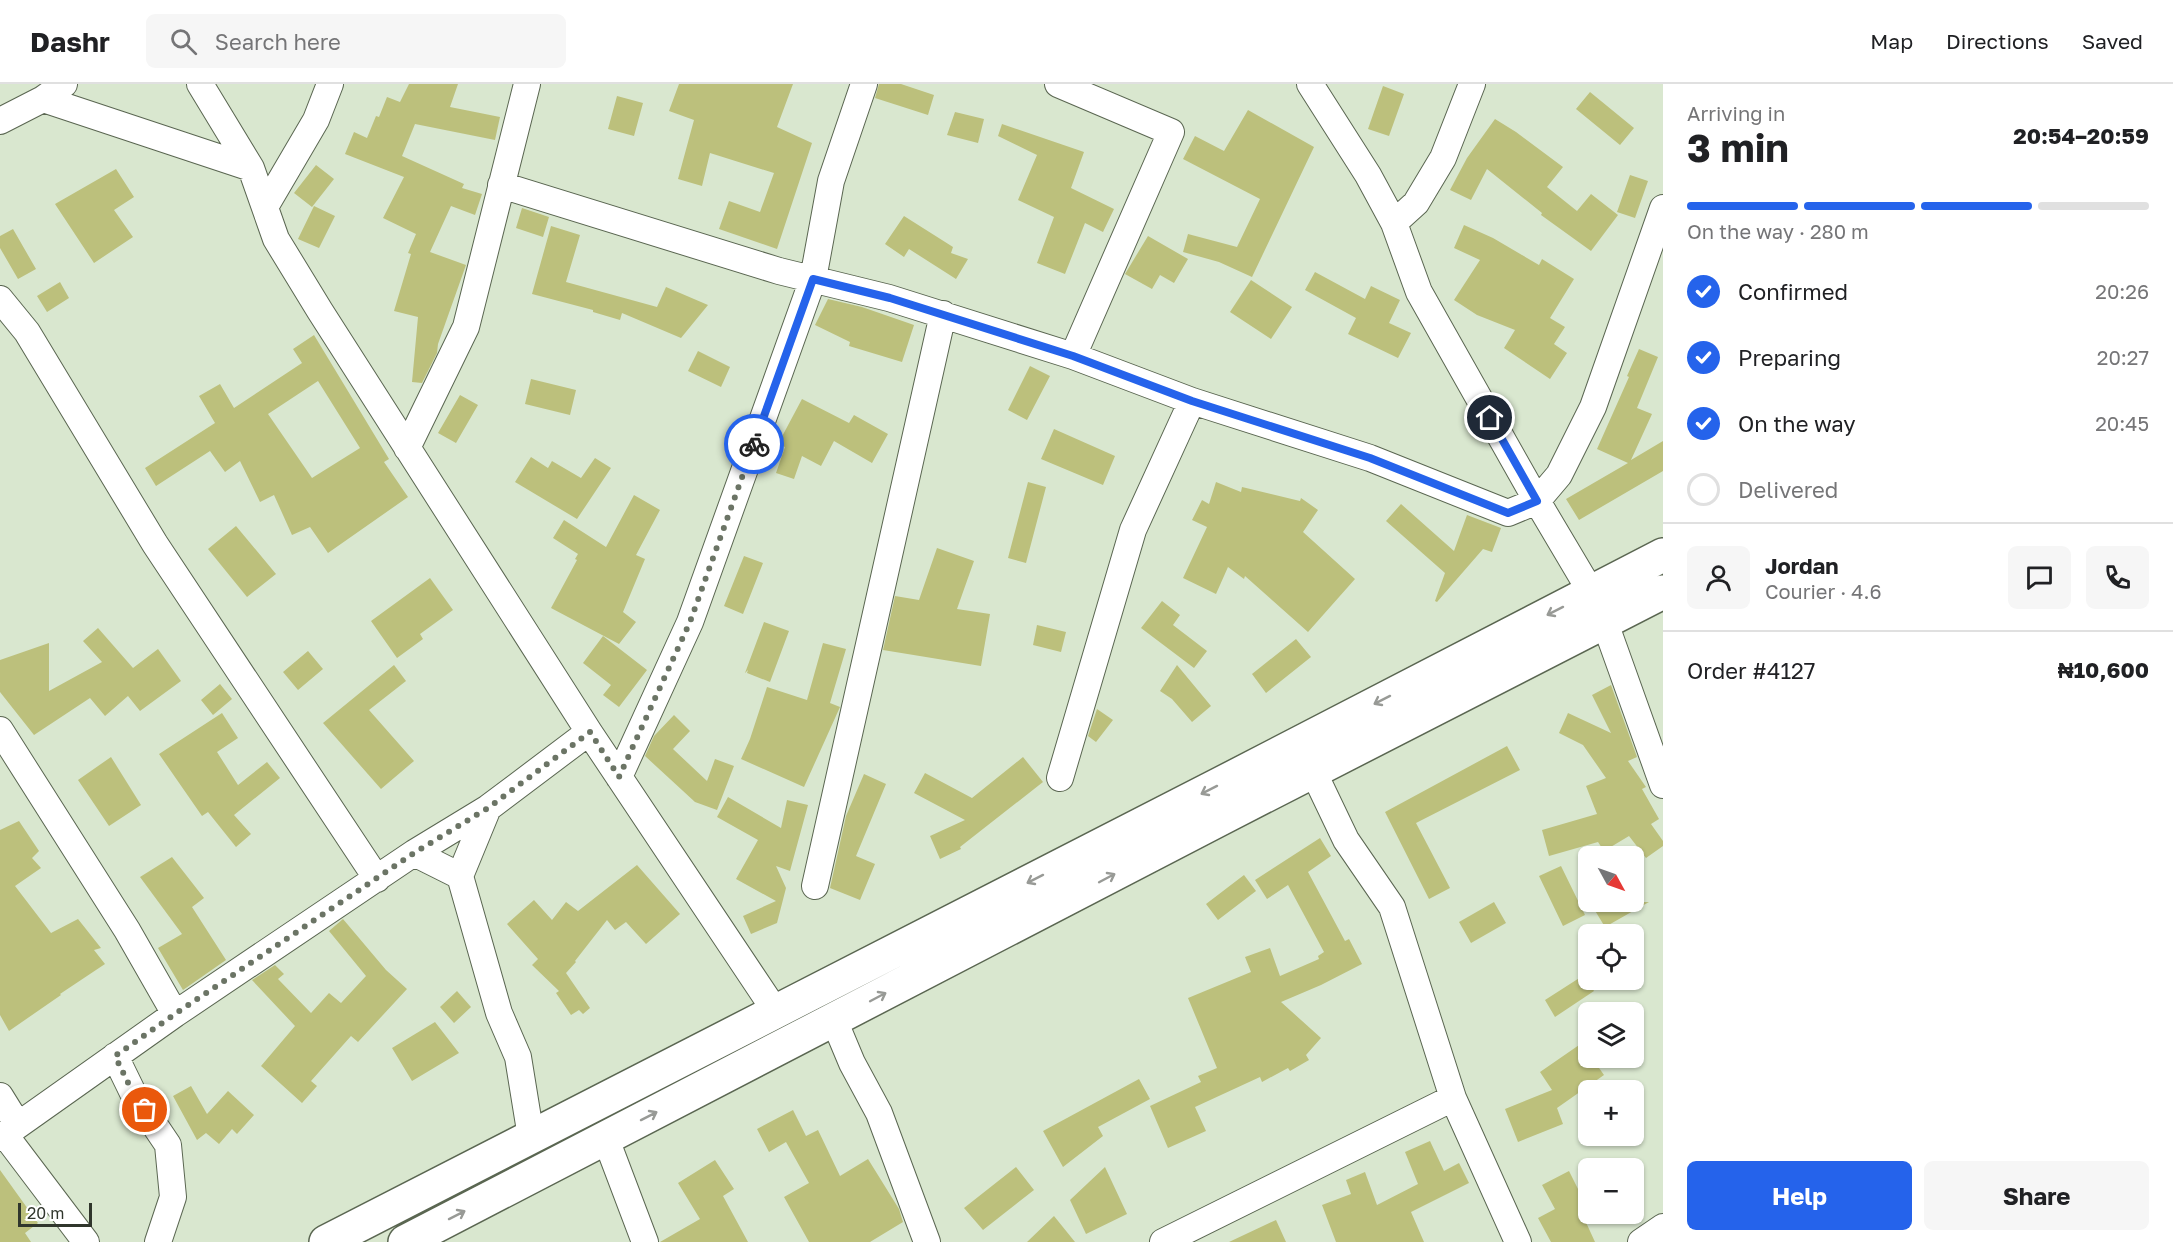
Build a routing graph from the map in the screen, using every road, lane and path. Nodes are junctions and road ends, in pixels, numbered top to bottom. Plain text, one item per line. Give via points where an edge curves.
1 (64, 84) edge
2 (200, 84) edge
3 (330, 84) edge
4 (527, 84) edge
5 (864, 84) edge
6 (1058, 84) edge
7 (1310, 84) edge
8 (1472, 84) edge
9 (43, 99) junction
10 (0, 121) edge
11 (251, 168) junction
12 (501, 185) junction
13 (265, 207) junction
14 (1663, 208) edge
15 (1394, 223) junction
16 (813, 279) junction
17 (0, 299) edge
18 (943, 314) junction
19 (1073, 356) junction
20 (1192, 401) junction
21 (407, 448) junction
22 (1537, 501) junction
23 (1663, 555) edge
24 (1591, 592) junction
25 (1663, 592) edge
26 (1605, 623) junction
27 (0, 730) edge
28 (590, 732) junction
29 (1313, 771) junction
30 (619, 777) junction
31 (1060, 778) dead end
32 (1663, 785) edge
33 (488, 808) junction
34 (414, 853) junction
35 (459, 876) junction
36 (377, 879) junction
37 (815, 886) dead end
38 (776, 1012) junction
39 (175, 1014) junction
40 (834, 1020) junction
41 (115, 1056) junction
42 (0, 1096) edge
43 (1453, 1098) junction
44 (8, 1133) edge
45 (531, 1137) junction
46 (606, 1139) junction
47 (1663, 1227) edge
48 (1511, 1240) edge
49 (86, 1242) edge
50 (158, 1242) edge
51 (326, 1242) edge
52 (405, 1242) edge
53 (645, 1242) edge
54 (927, 1242) edge
55 (1163, 1242) edge
56 (1641, 1242) edge

1 - 9 street
2 - 11 street
3 - 13 street via 316,120
4 - 12 street
5 - 16 street via 831,181
6 - 19 street via 1171,132
7 - 15 street
8 - 15 street via 1443,158 1416,203
9 - 10 street
9 - 11 street
11 - 13 street
12 - 16 street
12 - 21 street via 466,327
13 - 21 street via 276,239
14 - 22 street via 1593,408 1559,475
15 - 22 street via 1419,292
16 - 18 street
16 - 30 street via 690,622
17 - 36 street via 27,332 155,544
18 - 19 street
18 - 37 street
19 - 20 street
20 - 22 street via 1370,458 1508,513
20 - 31 street via 1133,530
21 - 28 street
22 - 24 street
23 - 24 main road
24 - 26 street
24 -> 38 main road
25 - 26 main road
26 - 29 main road
26 - 32 street
27 - 39 street via 127,930
28 - 30 street
28 - 33 street
40 -> 29 main road
29 - 43 street via 1347,840 1392,907
30 - 38 street
33 - 34 street
33 - 35 street
34 - 35 street
34 - 36 street
35 - 45 street via 518,1058
36 - 39 street
38 - 45 main road
39 - 41 street
46 -> 40 main road
40 - 54 street via 879,1113
41 - 44 street
41 - 50 street via 133,1093 168,1145 173,1197
42 - 44 street
43 - 48 street
43 - 55 street
44 - 49 street
45 - 51 main road
52 -> 46 main road
46 - 53 street
47 - 56 street

